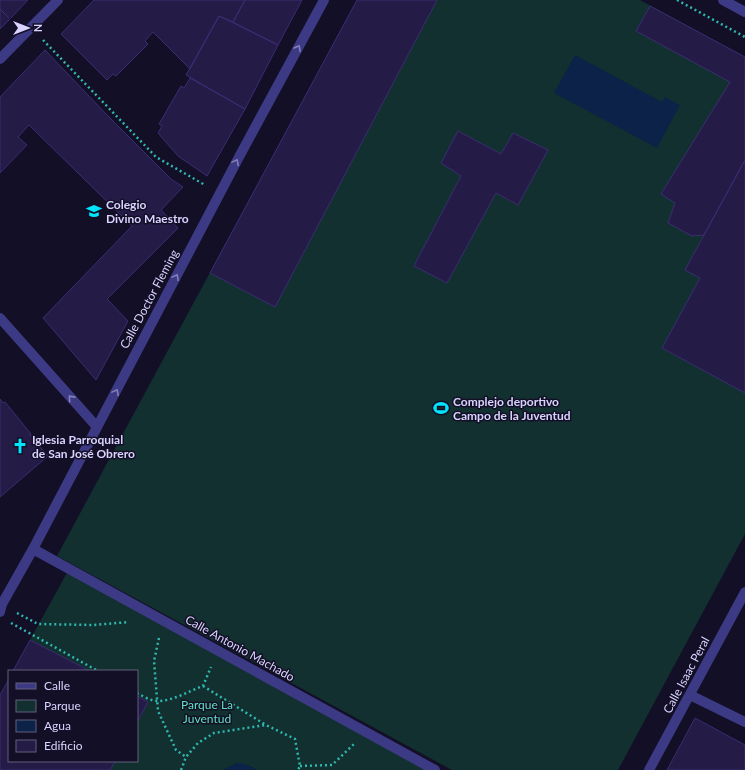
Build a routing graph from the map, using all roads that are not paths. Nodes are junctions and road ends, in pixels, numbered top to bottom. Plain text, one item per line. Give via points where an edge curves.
1 (58, 0) edge
2 (324, 0) edge
3 (723, 0) edge
4 (745, 12) edge
5 (0, 59) edge
6 (0, 318) edge
7 (97, 427) junction
8 (33, 549) junction
9 (745, 592) edge
10 (1, 608) edge
11 (690, 695) junction
12 (745, 722) edge
13 (435, 770) edge
14 (649, 770) edge

1 - 5 street
7 -> 2 street, Calle Doctor Fleming
3 - 4 street
7 -> 6 street
7 - 8 street, Calle Doctor Fleming
8 - 10 street, Calle Doctor Fleming
8 - 13 street, Calle Antonio Machado
9 - 11 street, Calle Isaac Peral
11 - 12 street
11 - 14 street, Calle Isaac Peral

